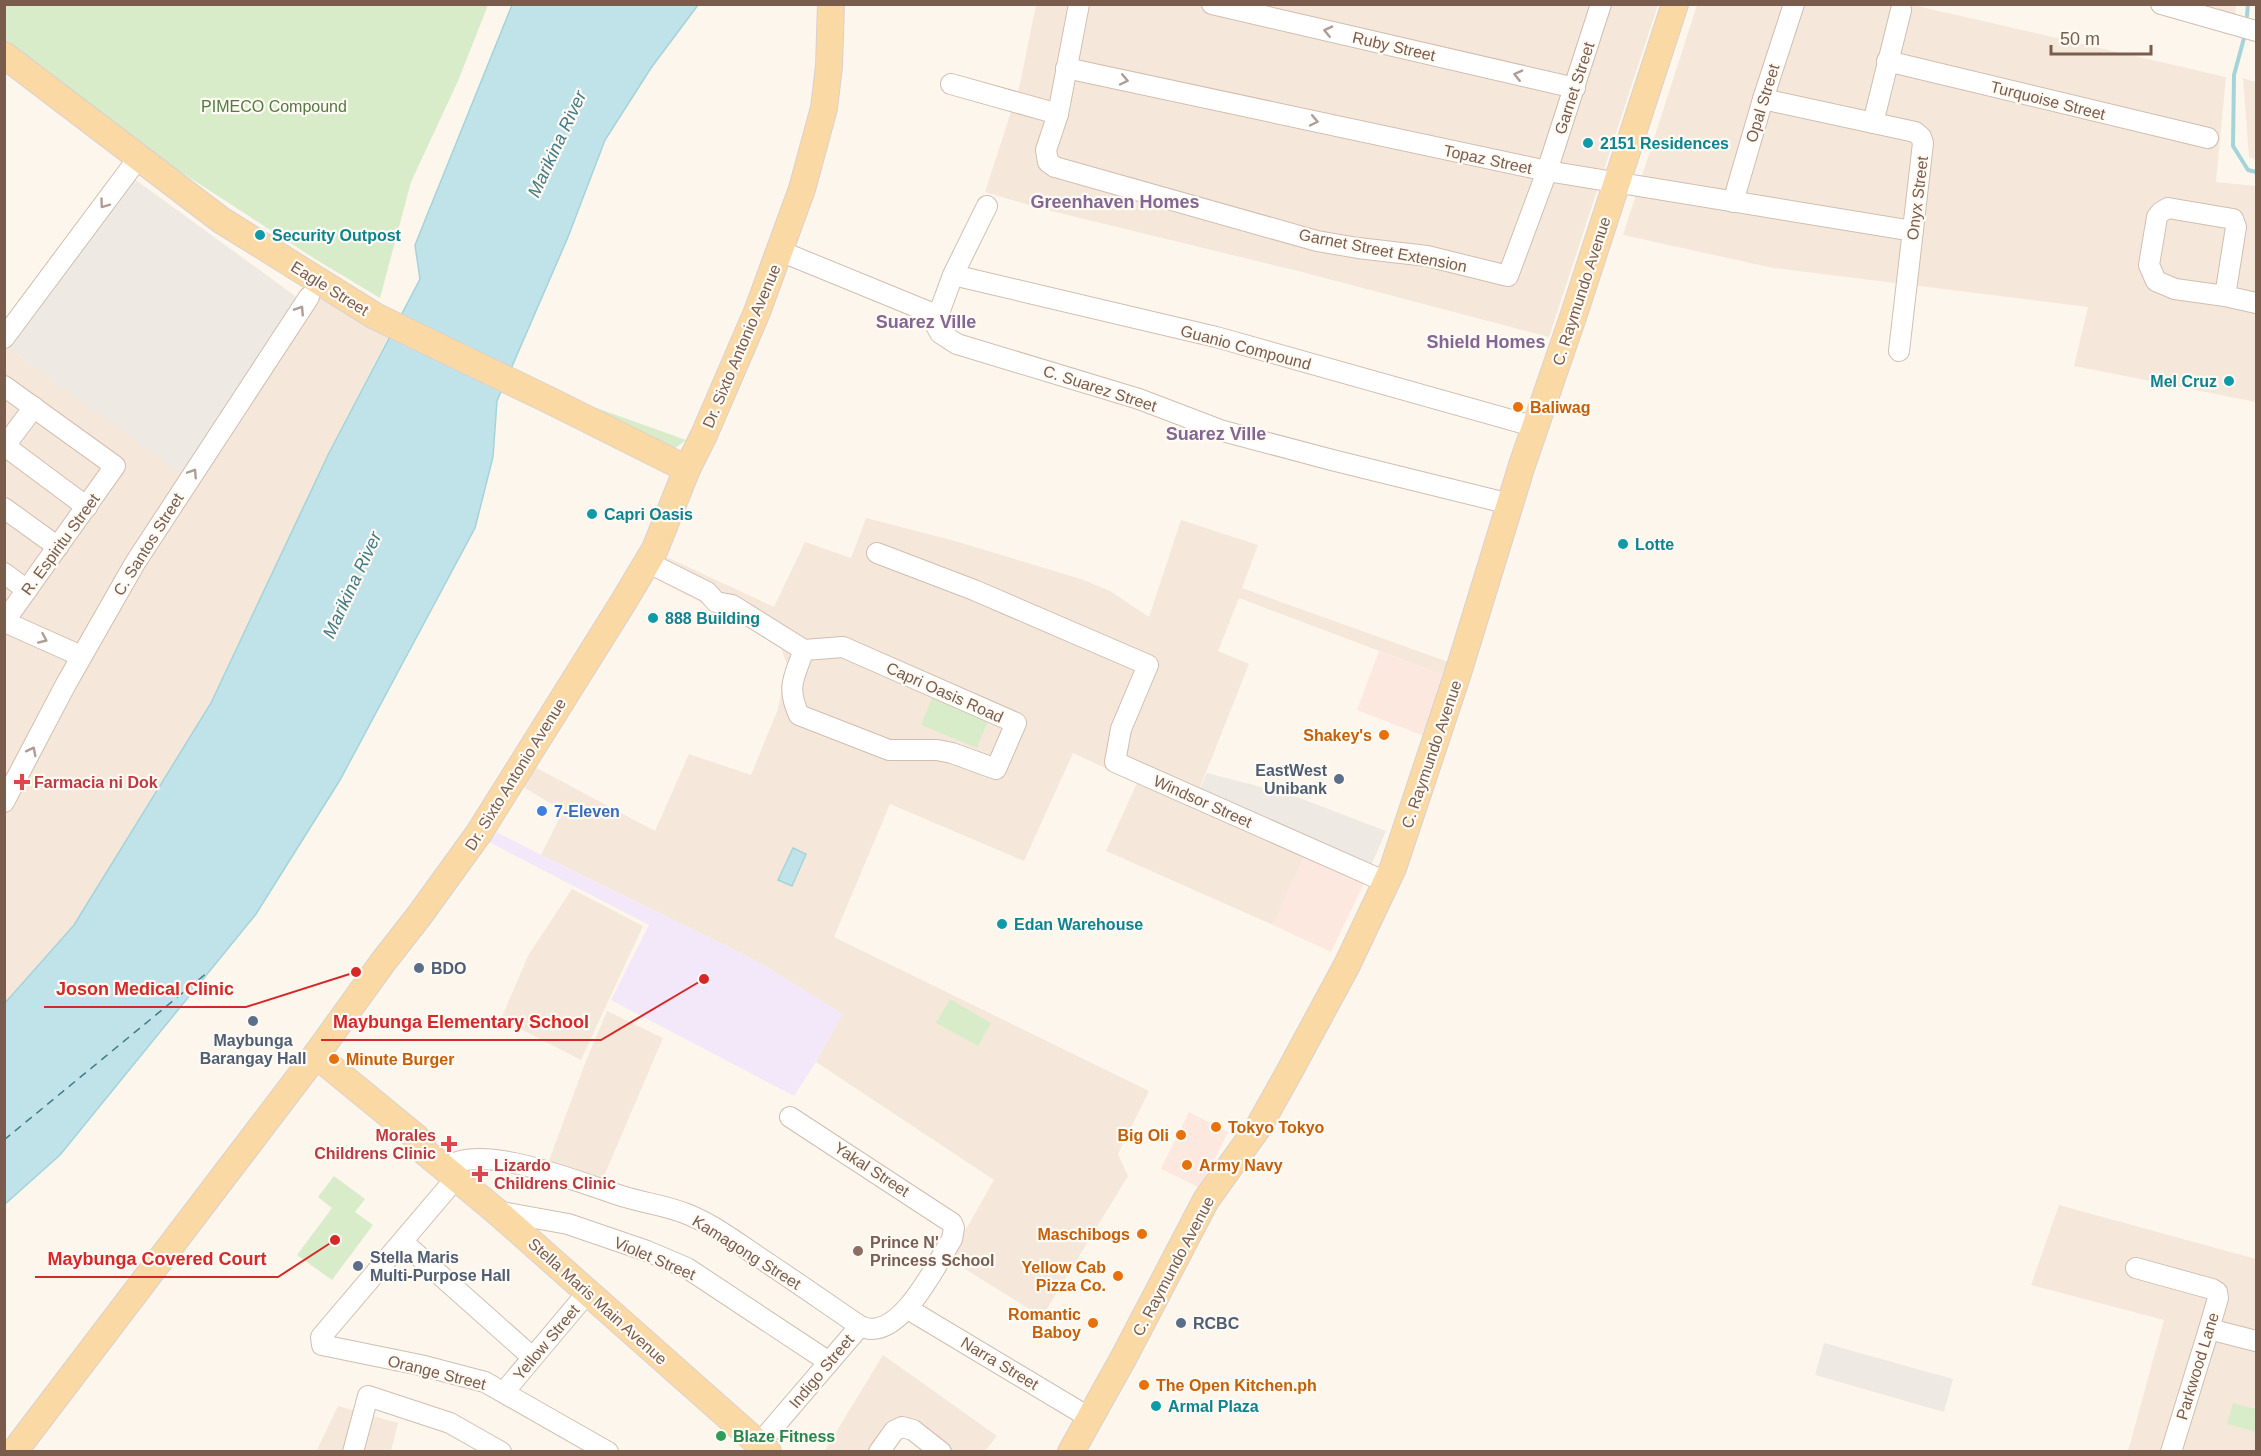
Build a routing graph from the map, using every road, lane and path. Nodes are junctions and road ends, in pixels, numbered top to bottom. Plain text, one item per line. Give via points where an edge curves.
1 (831, 4) edge
2 (1079, 4) edge
3 (1212, 4) edge
4 (1601, 4) edge
5 (1675, 4) edge
6 (1794, 4) edge
7 (2162, 5) edge
8 (1901, 10) dead end
9 (2256, 31) edge
10 (4, 55) edge
11 (1887, 61) junction
12 (1066, 68) junction
13 (951, 84) dead end
14 (1575, 88) junction
15 (1763, 99) junction
16 (1058, 114) junction
17 (1873, 123) junction
18 (2208, 138) dead end
19 (139, 157) junction
20 (1547, 171) junction
21 (1616, 183) junction
22 (1733, 202) junction
23 (987, 206) dead end
24 (1912, 231) junction
25 (780, 251) junction
26 (954, 275) junction
27 (2225, 296) junction
28 (309, 297) dead end
29 (2256, 303) edge
30 (934, 324) junction
31 (4, 338) edge
32 (1899, 351) dead end
33 (4, 386) edge
34 (34, 407) junction
35 (1536, 427) junction
36 (5, 446) edge
37 (687, 469) junction
38 (1510, 504) junction
39 (87, 507) junction
40 (4, 508) edge
41 (58, 547) junction
42 (877, 553) dead end
43 (647, 562) junction
44 (4, 573) edge
45 (27, 590) junction
46 (5, 622) edge
47 (804, 650) junction
48 (81, 656) junction
49 (11, 777) edge
50 (4, 802) edge
51 (1386, 882) junction
52 (311, 1061) junction
53 (790, 1117) dead end
54 (442, 1167) junction
55 (496, 1211) junction
56 (403, 1242) junction
57 (2136, 1268) dead end
58 (587, 1293) junction
59 (908, 1309) junction
60 (864, 1328) junction
61 (2209, 1329) junction
62 (2256, 1341) edge
63 (532, 1357) junction
64 (829, 1362) junction
65 (504, 1392) junction
66 (1090, 1418) junction
67 (763, 1448) edge
68 (14, 1452) edge
69 (352, 1452) edge
70 (501, 1452) edge
71 (608, 1452) edge
72 (879, 1452) edge
73 (941, 1452) edge
74 (1071, 1452) edge
75 (2170, 1452) edge

1 - 25 main road, Dr. Sixto Antonio Avenue via 824,108 812,158
2 - 12 street
14 -> 3 street, Ruby Street
4 - 14 street, Garnet Street
5 - 21 main road, C. Raymundo Avenue
6 - 15 street, Opal Street
7 - 9 street
8 - 11 street
10 - 19 main road, Eagle Street
11 - 17 street
11 - 18 street, Turquoise Street
12 - 16 street
12 -> 20 street, Topaz Street
13 - 16 street
14 - 20 street, Garnet Street
15 - 17 street, Onyx Street
15 - 22 street, Opal Street
16 - 20 street, Garnet Street Extension via 1046,150 1048,162 1055,167 1317,241 1427,256 1508,276
17 - 24 street, Onyx Street via 1921,136
19 -> 31 street
19 - 37 main road, Eagle Street via 221,220 375,316
20 - 21 street, Topaz Street
21 - 22 street, Topaz Street
21 - 35 main road, C. Raymundo Avenue
22 - 24 street, Topaz Street
23 - 26 street
24 - 32 street, Onyx Street
25 - 30 street, C. Suarez Street via 929,312
25 - 37 main road, Dr. Sixto Antonio Avenue via 712,438
26 - 30 street
26 - 35 street, Guanio Compound via 1216,338
27 - 27 street via 2175,289 2156,281 2149,265 2161,212 2168,208 2233,219
27 - 29 street
48 -> 28 street, C. Santos Street via 135,562
30 - 38 street, C. Suarez Street via 957,344 1139,399 1223,431
33 - 34 street
34 - 36 street
34 - 39 street, R. Espiritu Street via 115,466
35 - 38 main road, C. Raymundo Avenue
36 - 39 street
37 - 43 main road, Dr. Sixto Antonio Avenue
38 - 51 main road, C. Raymundo Avenue via 1458,673
39 - 41 street, R. Espiritu Street
40 - 41 street
41 - 45 street, R. Espiritu Street
42 - 51 street, Windsor Street via 1148,665 1121,729 1115,762
43 - 47 street via 707,592 721,590 730,597 732,605
43 - 52 main road, Dr. Sixto Antonio Avenue via 481,831
44 - 45 street
45 - 46 street, R. Espiritu Street
46 -> 48 street
47 - 47 street, Capri Oasis Road via 843,647 1016,723 996,769 937,750 889,750 799,715 791,684
49 -> 48 street, C. Santos Street
49 - 50 street, C. Santos Street
51 - 66 main road, C. Raymundo Avenue via 1299,1056 1259,1126 1198,1215
52 - 54 main road, Stella Maris Main Avenue via 406,1150
52 - 68 main road, Dr. Sixto Antonio Avenue
53 - 59 street, Yakal Street via 952,1223 952,1239
54 - 55 main road, Stella Maris Main Avenue
54 - 56 street
54 - 60 street, Kamagong Street via 460,1160 500,1161 687,1214 730,1238
55 - 58 main road, Stella Maris Main Avenue
55 - 64 street, Violet Street via 568,1224 687,1268
56 - 63 street
56 - 65 street, Orange Street via 321,1337 322,1345 452,1373
57 - 61 street, Parkwood Lane via 2217,1292
58 - 63 street, Yellow Street
58 - 67 main road, Stella Maris Main Avenue
59 - 60 street via 881,1328
59 - 66 street, Narra Street
60 - 64 street, Indigo Street
61 - 62 street
61 - 75 street, Parkwood Lane
63 - 65 street, Yellow Street
64 - 67 street, Indigo Street
65 - 71 street, Orange Street
66 - 74 main road, C. Raymundo Avenue
69 - 70 street via 368,1396 450,1423
72 - 73 street via 894,1431 902,1427 913,1430

